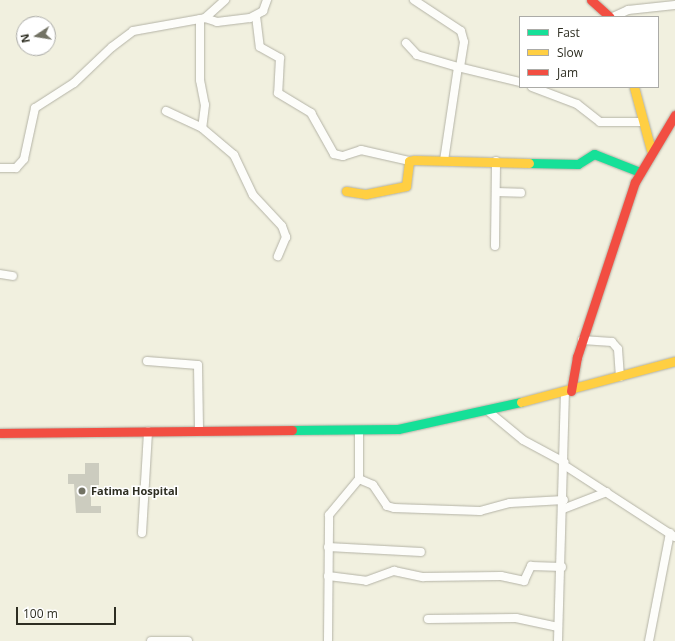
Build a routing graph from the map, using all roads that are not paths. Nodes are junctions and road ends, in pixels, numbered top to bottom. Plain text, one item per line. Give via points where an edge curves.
1 (225, 0) edge
2 (266, 0) edge
3 (414, 0) edge
4 (591, 0) edge
5 (675, 5) edge
6 (256, 16) junction
7 (609, 16) edge
8 (615, 16) edge
9 (203, 19) junction
10 (406, 43) dead end
11 (459, 67) junction
12 (519, 82) edge
13 (535, 88) edge
14 (634, 88) edge
15 (166, 111) dead end
16 (675, 115) edge
17 (642, 122) junction
18 (202, 128) junction
19 (651, 150) junction
20 (409, 161) junction
21 (444, 161) junction
22 (496, 161) junction
23 (0, 168) edge
24 (640, 172) junction
25 (346, 191) dead end
26 (496, 192) junction
27 (521, 193) dead end
28 (495, 246) dead end
29 (278, 256) dead end
30 (0, 274) edge
31 (13, 276) dead end
32 (582, 340) junction
33 (147, 361) dead end
34 (675, 361) edge
35 (620, 377) junction
36 (568, 391) junction
37 (488, 411) junction
38 (359, 430) junction
39 (148, 432) junction
40 (199, 432) junction
41 (0, 433) edge
42 (564, 463) junction
43 (359, 479) junction
44 (607, 492) junction
45 (564, 500) junction
46 (564, 509) junction
47 (142, 533) dead end
48 (672, 535) edge
49 (328, 547) junction
50 (421, 552) dead end
51 (562, 567) junction
52 (328, 576) junction
53 (428, 619) dead end
54 (558, 627) junction
55 (151, 641) edge
56 (188, 641) edge
57 (328, 641) edge
58 (558, 641) edge
59 (649, 641) edge

1 - 9 street
2 - 6 street via 263,11
3 - 11 street via 460,31 464,42
4 - 7 street
5 - 8 street via 628,10
6 - 9 street via 217,22
6 - 20 street via 260,48 280,58 278,93 311,113 334,154 343,156 361,150
9 - 18 street via 200,80 205,105
9 - 23 street via 133,32 112,46 74,83 35,108 24,159 16,168
10 - 11 street via 416,56
11 - 12 street
11 - 21 street
13 - 17 street via 577,104 600,122
14 - 17 street
15 - 18 street
16 - 19 street
17 - 19 street
18 - 29 street via 234,155 253,195 282,226 286,237
19 - 24 street
20 - 21 street
20 - 25 street via 406,186 366,194
21 - 22 street
22 - 24 street via 578,164 594,154
22 - 26 street
24 - 32 street
26 - 27 street
26 - 28 street
30 - 31 street
32 - 35 street via 612,342 618,349
32 - 36 street
33 - 40 street via 198,365
34 - 35 street
35 - 36 street
36 - 37 street
36 - 42 street
37 - 38 street via 421,426
37 - 42 street via 523,440
38 - 40 street
38 - 43 street
39 - 40 street
39 - 41 street
39 - 47 street
42 - 44 street
42 - 45 street
43 - 45 street via 373,485 386,504 394,508 480,511 510,503
43 - 49 street via 330,510
44 - 46 street
44 - 48 street
45 - 46 street
46 - 51 street
48 - 59 street
49 - 50 street
49 - 52 street
51 - 52 street via 530,566 524,581 501,576 423,577 394,571 366,581
51 - 54 street
52 - 57 street
53 - 54 street via 516,618
54 - 58 street
55 - 56 street

